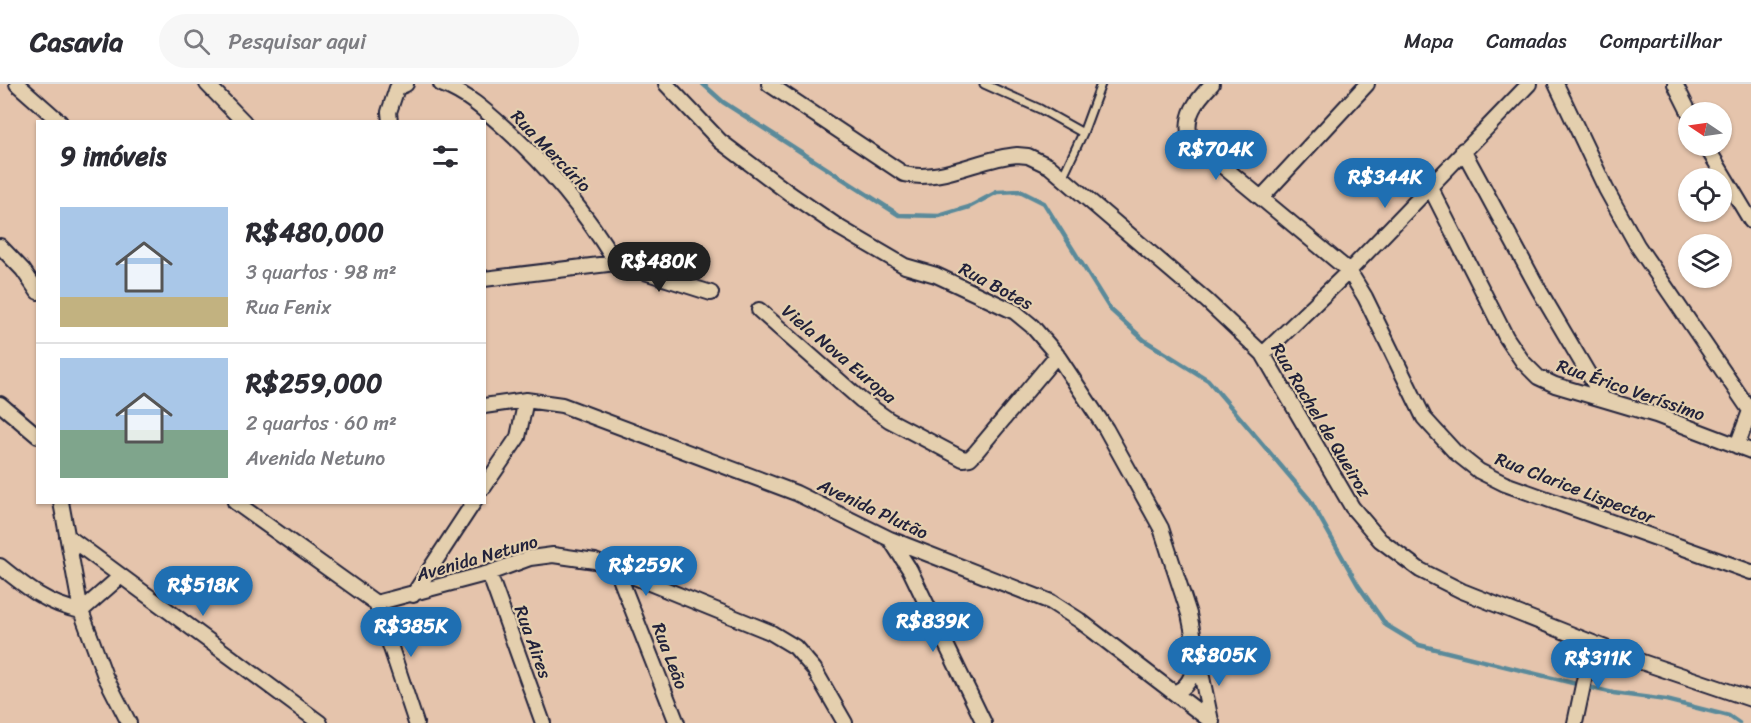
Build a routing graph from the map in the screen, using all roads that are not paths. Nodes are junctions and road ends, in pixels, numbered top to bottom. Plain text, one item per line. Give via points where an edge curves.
1 (17, 84) edge
2 (207, 84) edge
3 (441, 84) edge
4 (666, 84) edge
5 (769, 84) edge
6 (984, 84) edge
7 (1101, 84) edge
8 (1212, 84) edge
9 (1367, 84) edge
10 (1529, 84) edge
11 (1556, 84) edge
12 (1675, 84) edge
13 (399, 85) edge
14 (1684, 102) edge
15 (58, 120) edge
16 (242, 120) edge
17 (390, 120) edge
18 (1083, 133) junction
19 (1463, 150) junction
20 (1712, 156) edge
21 (1062, 178) junction
22 (1429, 185) junction
23 (1262, 197) junction
24 (1751, 221) edge
25 (0, 246) edge
26 (616, 263) junction
27 (1349, 271) junction
28 (486, 279) edge
29 (36, 289) edge
30 (711, 293) dead end
31 (759, 310) dead end
32 (1263, 354) junction
33 (1057, 355) junction
34 (1602, 398) junction
35 (526, 400) junction
36 (0, 404) edge
37 (486, 406) edge
38 (1750, 412) edge
39 (36, 434) edge
40 (1737, 446) junction
41 (1751, 451) edge
42 (486, 484) edge
43 (61, 504) edge
44 (238, 504) edge
45 (473, 504) edge
46 (68, 536) junction
47 (890, 539) junction
48 (927, 554) junction
49 (0, 566) edge
50 (616, 568) junction
51 (1751, 572) edge
52 (489, 573) junction
53 (121, 576) junction
54 (914, 579) junction
55 (413, 594) junction
56 (376, 603) junction
57 (81, 611) junction
58 (1592, 643) junction
59 (1197, 660) junction
60 (1174, 692) junction
61 (1751, 699) edge
62 (1213, 722) edge
63 (129, 723) edge
64 (320, 723) edge
65 (416, 723) edge
66 (543, 723) edge
67 (677, 723) edge
68 (845, 723) edge
69 (984, 723) edge
70 (1575, 723) edge

1 - 15 street
2 - 16 street
3 - 26 street, Rua Mercúrio via 478,103 559,181
4 - 33 street, Rua Botes via 720,141 789,193 905,266 936,275 1015,312
5 - 21 street, Rua Rachel de Queiroz via 904,174 934,175 1017,155 1049,166
6 - 18 lane
7 - 18 lane
8 - 23 street, Rua Clarice Lispector via 1190,111 1186,126 1190,139
9 - 23 street
10 - 19 street
11 - 38 street via 1637,245
12 - 14 street
13 - 17 street
18 - 21 lane
19 - 22 street
19 - 34 street
20 - 24 street
21 - 32 street, Rua Rachel de Queiroz
22 - 27 street
22 - 34 street, Rua Érico Veríssimo via 1506,337 1523,362 1538,377 1554,385
23 - 27 street, Rua Clarice Lispector
25 - 29 street
26 - 28 street
26 - 30 street
27 - 32 street
27 - 51 street, Rua Clarice Lispector via 1424,418 1479,471 1505,484
31 - 33 street, Viela Nova Europa via 861,400 889,420 963,459 976,452
32 - 58 street, Rua Rachel de Queiroz via 1352,507 1380,540 1420,570 1462,591
33 - 59 street, Rua Botes via 1111,439 1161,528 1189,614
34 - 40 street, Rua Érico Veríssimo via 1656,414
35 - 37 street, Avenida Plutão
35 - 42 street via 518,436
35 - 47 street, Avenida Plutão via 562,405 634,430 796,493
36 - 39 street
38 - 40 street
40 - 41 street, Rua Érico Veríssimo
43 - 46 street
44 - 56 street
45 - 55 street
46 - 53 street
46 - 57 street
47 - 48 street, Avenida Plutão
47 - 54 street
48 - 54 street
48 - 60 street, Avenida Plutão via 1051,602
49 - 57 street via 32,592 61,607
50 - 52 street, Avenida Netuno via 553,555 530,558
50 - 67 street, Rua Leão
50 - 68 street, Avenida Netuno via 770,632 795,647
52 - 55 street, Avenida Netuno
52 - 66 street, Rua Aires
53 - 57 street
53 - 64 street
54 - 69 street
55 - 56 street, Avenida Netuno
56 - 65 street
57 - 63 street via 105,676
58 - 61 street, Rua Rachel de Queiroz
58 - 70 street
59 - 60 street via 1187,683
59 - 62 street, Rua Botes
60 - 62 street, Avenida Plutão

